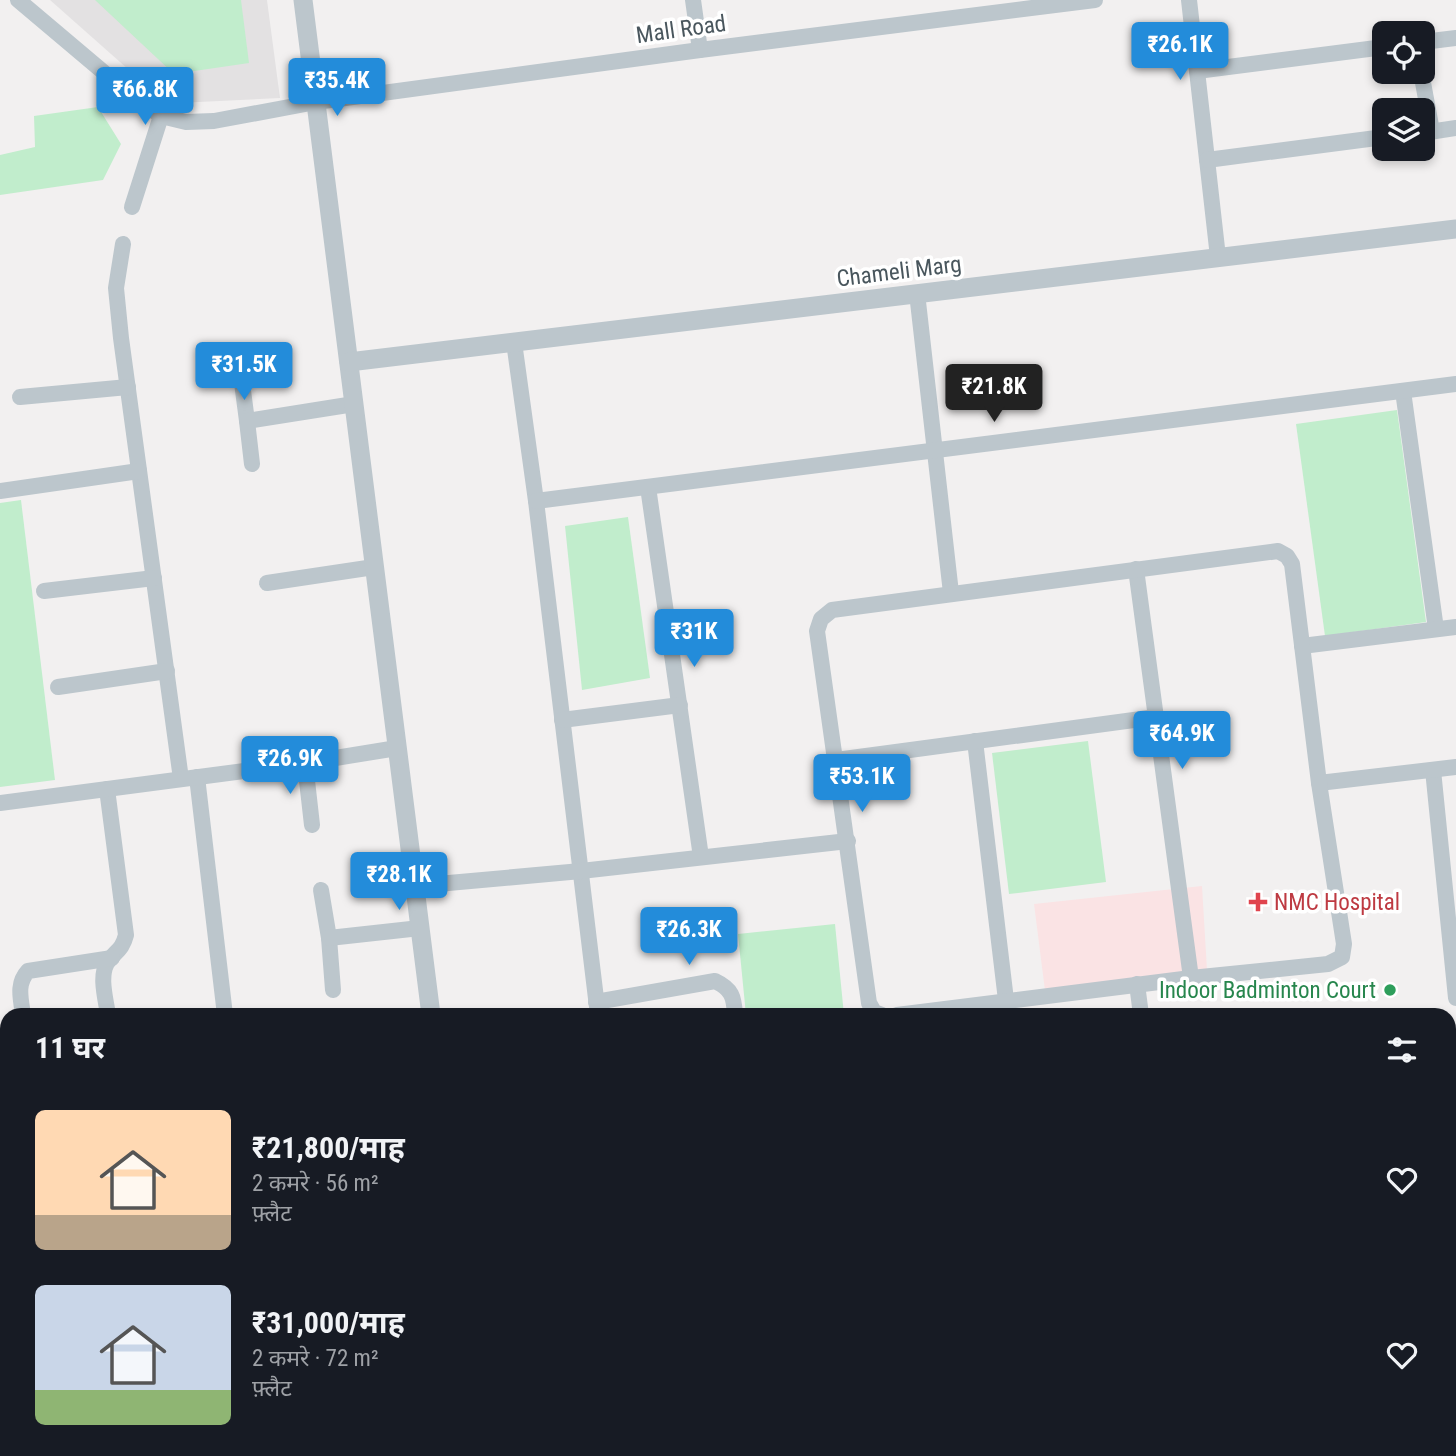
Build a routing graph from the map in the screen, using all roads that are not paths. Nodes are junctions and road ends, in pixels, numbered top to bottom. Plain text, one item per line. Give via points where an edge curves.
1 (18, 0) edge
2 (303, 0) edge
3 (693, 0) edge
4 (1095, 0) edge
5 (1189, 0) edge
6 (971, 8) edge
7 (1456, 38) edge
8 (1435, 41) edge
9 (1372, 49) edge
10 (700, 50) junction
11 (1197, 71) junction
12 (316, 102) junction
13 (161, 116) junction
14 (1456, 128) edge
15 (1435, 131) edge
16 (1372, 139) edge
17 (1207, 160) junction
18 (132, 206) dead end
19 (1456, 229) edge
20 (122, 244) dead end
21 (1218, 257) junction
22 (917, 293) junction
23 (514, 342) junction
24 (349, 362) junction
25 (242, 383) dead end
26 (1456, 384) edge
27 (128, 387) junction
28 (1403, 391) junction
29 (20, 397) dead end
30 (354, 404) junction
31 (247, 421) junction
32 (935, 450) junction
33 (253, 464) dead end
34 (139, 471) junction
35 (648, 487) junction
36 (0, 491) edge
37 (536, 501) junction
38 (374, 567) junction
39 (1136, 569) junction
40 (154, 578) junction
41 (267, 583) dead end
42 (44, 591) dead end
43 (951, 593) junction
44 (1456, 627) edge
45 (1436, 629) junction
46 (1302, 646) junction
47 (167, 671) junction
48 (58, 687) dead end
49 (680, 705) junction
50 (1156, 717) junction
51 (562, 720) junction
52 (975, 741) junction
53 (397, 748) junction
54 (836, 760) junction
55 (305, 763) junction
56 (1456, 767) edge
57 (1433, 770) junction
58 (189, 778) junction
59 (1320, 783) junction
60 (107, 789) junction
61 (0, 803) edge
62 (312, 825) dead end
63 (848, 841) junction
64 (701, 858) junction
65 (581, 871) junction
66 (1450, 874) edge
67 (415, 886) junction
68 (321, 890) dead end
69 (420, 928) junction
70 (329, 938) junction
71 (111, 958) junction
72 (1191, 978) junction
73 (1137, 984) junction
74 (333, 990) dead end
75 (1456, 998) edge
76 (1006, 1000) junction
77 (22, 1008) edge
78 (107, 1008) edge
79 (224, 1008) edge
80 (430, 1008) edge
81 (597, 1008) edge
82 (601, 1008) edge
83 (734, 1008) edge
84 (872, 1008) edge
85 (948, 1008) edge
86 (1140, 1008) edge

1 - 13 street
2 - 12 street
3 - 10 street
4 - 6 street, Mall Road
5 - 11 street
6 - 10 street, Mall Road
7 - 8 street
9 - 11 street
10 - 12 street, Mall Road
11 - 17 street
12 - 13 street, Mall Road via 214,121 186,122
12 - 24 street
13 - 18 street
14 - 15 street
16 - 17 street
17 - 21 street
19 - 21 street, Chameli Marg
20 - 27 street via 116,288
21 - 22 street, Chameli Marg
22 - 23 street, Chameli Marg
22 - 32 street
23 - 24 street, Chameli Marg
23 - 37 street
24 - 30 street
25 - 31 street
26 - 28 street
27 - 29 street
27 - 34 street
28 - 32 street
28 - 45 street
30 - 31 street
30 - 38 street
31 - 33 street
32 - 35 street
32 - 43 street
34 - 36 street
34 - 40 street
35 - 37 street
35 - 49 street
37 - 51 street
38 - 41 street
38 - 53 street
39 - 43 street
39 - 46 street via 1278,551 1292,564
39 - 50 street
40 - 42 street
40 - 47 street
43 - 54 street via 832,610 821,619 817,631
44 - 45 street
45 - 46 street
46 - 59 street
47 - 48 street
47 - 58 street
49 - 51 street
49 - 64 street
50 - 52 street
50 - 72 street
51 - 65 street
52 - 54 street
52 - 76 street
53 - 55 street
53 - 67 street
54 - 63 street
55 - 58 street
55 - 62 street
56 - 57 street
57 - 59 street
57 - 66 street
58 - 60 street
58 - 79 street
59 - 72 street via 1344,944 1342,957 1328,964
60 - 61 street
60 - 71 street via 126,935
63 - 64 street
63 - 84 street
64 - 65 street
65 - 67 street
65 - 81 street
66 - 75 street
67 - 69 street
68 - 70 street
69 - 70 street
69 - 80 street
70 - 74 street
71 - 77 street via 28,971 20,988
71 - 78 street via 104,977
72 - 73 street
73 - 76 street
73 - 86 street
76 - 85 street
82 - 83 street via 715,981 726,986

